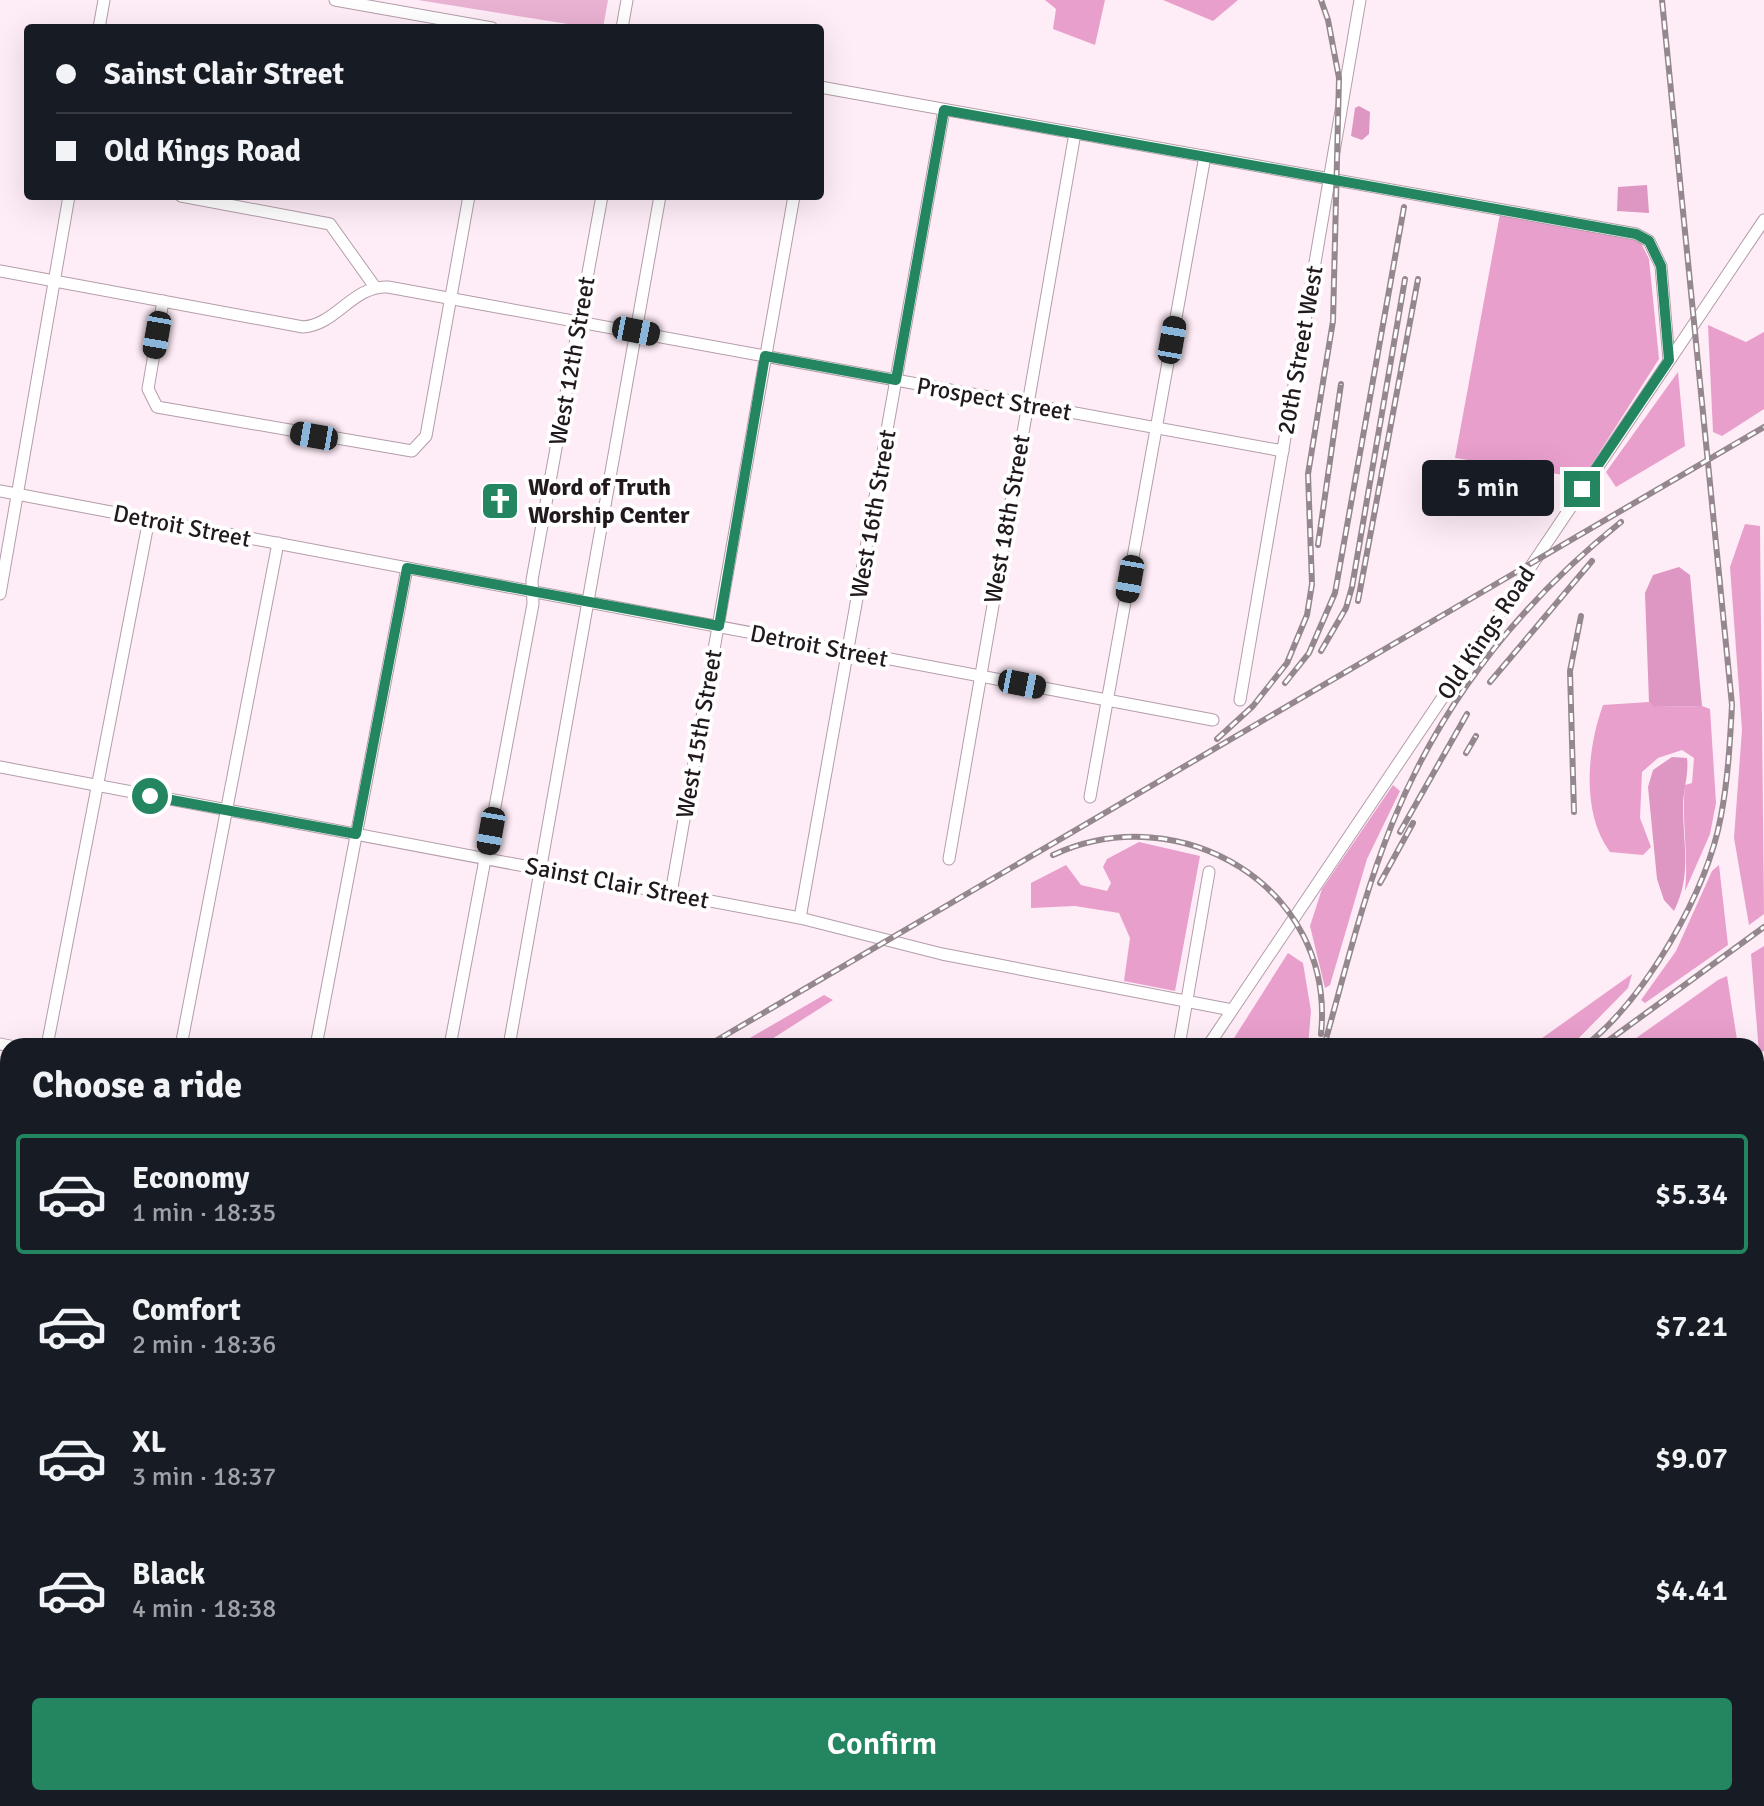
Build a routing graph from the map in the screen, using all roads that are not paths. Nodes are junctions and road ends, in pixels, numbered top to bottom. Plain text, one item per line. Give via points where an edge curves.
1 (104, 0) edge
2 (335, 0) edge
3 (627, 0) edge
4 (1360, 0) edge
5 (100, 24) edge
6 (470, 24) edge
7 (623, 24) edge
8 (824, 88) edge
9 (944, 110) junction
10 (1075, 133) junction
11 (1205, 156) junction
12 (1330, 179) junction
13 (68, 200) edge
14 (202, 200) edge
15 (468, 200) edge
16 (601, 200) edge
17 (659, 200) edge
18 (793, 200) edge
19 (1764, 220) edge
20 (0, 271) edge
21 (54, 281) junction
22 (375, 287) junction
23 (451, 298) junction
24 (163, 301) junction
25 (579, 321) junction
26 (636, 331) junction
27 (765, 356) junction
28 (1669, 360) junction
29 (896, 380) junction
30 (1027, 404) junction
31 (1156, 428) junction
32 (1283, 451) junction
33 (0, 491) edge
34 (18, 495) junction
35 (149, 519) junction
36 (278, 543) junction
37 (407, 568) junction
38 (532, 591) junction
39 (0, 594) edge
40 (589, 601) junction
41 (719, 626) junction
42 (849, 652) junction
43 (980, 676) junction
44 (1108, 700) junction
45 (1240, 700) dead end
46 (1213, 720) dead end
47 (0, 767) edge
48 (98, 787) junction
49 (1090, 797) dead end
50 (227, 810) junction
51 (356, 834) junction
52 (486, 859) junction
53 (949, 859) dead end
54 (542, 869) junction
55 (1209, 872) dead end
56 (671, 893) junction
57 (800, 918) junction
58 (1186, 1002) junction
59 (1232, 1010) junction
60 (49, 1038) edge
61 (183, 1038) edge
62 (318, 1038) edge
63 (452, 1038) edge
64 (510, 1038) edge
65 (1180, 1038) edge
66 (1213, 1038) edge

1 - 5 street
2 - 6 street
3 - 7 street
4 - 12 street, 20th Street West
8 - 9 street
9 - 10 street
9 - 29 street, West 16th Street
10 - 11 street
10 - 30 street, West 18th Street
11 - 12 street
11 - 31 street
12 - 28 street via 1636,234 1649,241 1661,266
12 - 32 street, 20th Street West
13 - 21 street
14 - 22 street via 330,224
15 - 23 street
16 - 25 street, West 12th Street
17 - 26 street
18 - 27 street, West 15th Street
19 - 28 street, Old Kings Road
20 - 21 street
21 - 24 street
21 - 34 street
22 - 23 street, Prospect Street
22 - 24 street via 311,326
23 - 24 street via 426,436 419,447 405,452 164,409 152,402 148,389
23 - 25 street, Prospect Street
25 - 26 street, Prospect Street
25 - 38 street, West 12th Street
26 - 27 street, Prospect Street
26 - 40 street
27 - 29 street, Prospect Street
27 - 41 street, West 15th Street
28 - 59 street, Old Kings Road
29 - 30 street, Prospect Street
29 - 42 street, West 16th Street
30 - 31 street, Prospect Street
30 - 43 street, West 18th Street
31 - 32 street, Prospect Street
31 - 44 street
32 - 45 street, 20th Street West
33 - 34 street, Detroit Street
34 - 35 street, Detroit Street
34 - 39 street
35 - 36 street, Detroit Street
35 - 48 street
36 - 37 street, Detroit Street
36 - 50 street
37 - 38 street, Detroit Street
37 - 51 street
38 - 40 street, Detroit Street
38 - 52 street, West 12th Street
40 - 41 street, Detroit Street
40 - 54 street
41 - 42 street, Detroit Street
41 - 56 street, West 15th Street
42 - 43 street, Detroit Street
42 - 57 street, West 16th Street
43 - 44 street, Detroit Street
43 - 53 street, West 18th Street
44 - 46 street, Detroit Street
44 - 49 street
47 - 48 street, Sainst Clair Street
48 - 50 street, Sainst Clair Street
48 - 60 street
50 - 51 street, Sainst Clair Street
50 - 61 street
51 - 52 street, Sainst Clair Street
51 - 62 street
52 - 54 street, Sainst Clair Street
52 - 63 street, West 12th Street
54 - 56 street, Sainst Clair Street
54 - 64 street
55 - 58 street
56 - 57 street, Sainst Clair Street
57 - 58 street, Sainst Clair Street via 942,954
58 - 59 street, Sainst Clair Street
58 - 65 street
59 - 66 street, Old Kings Road

